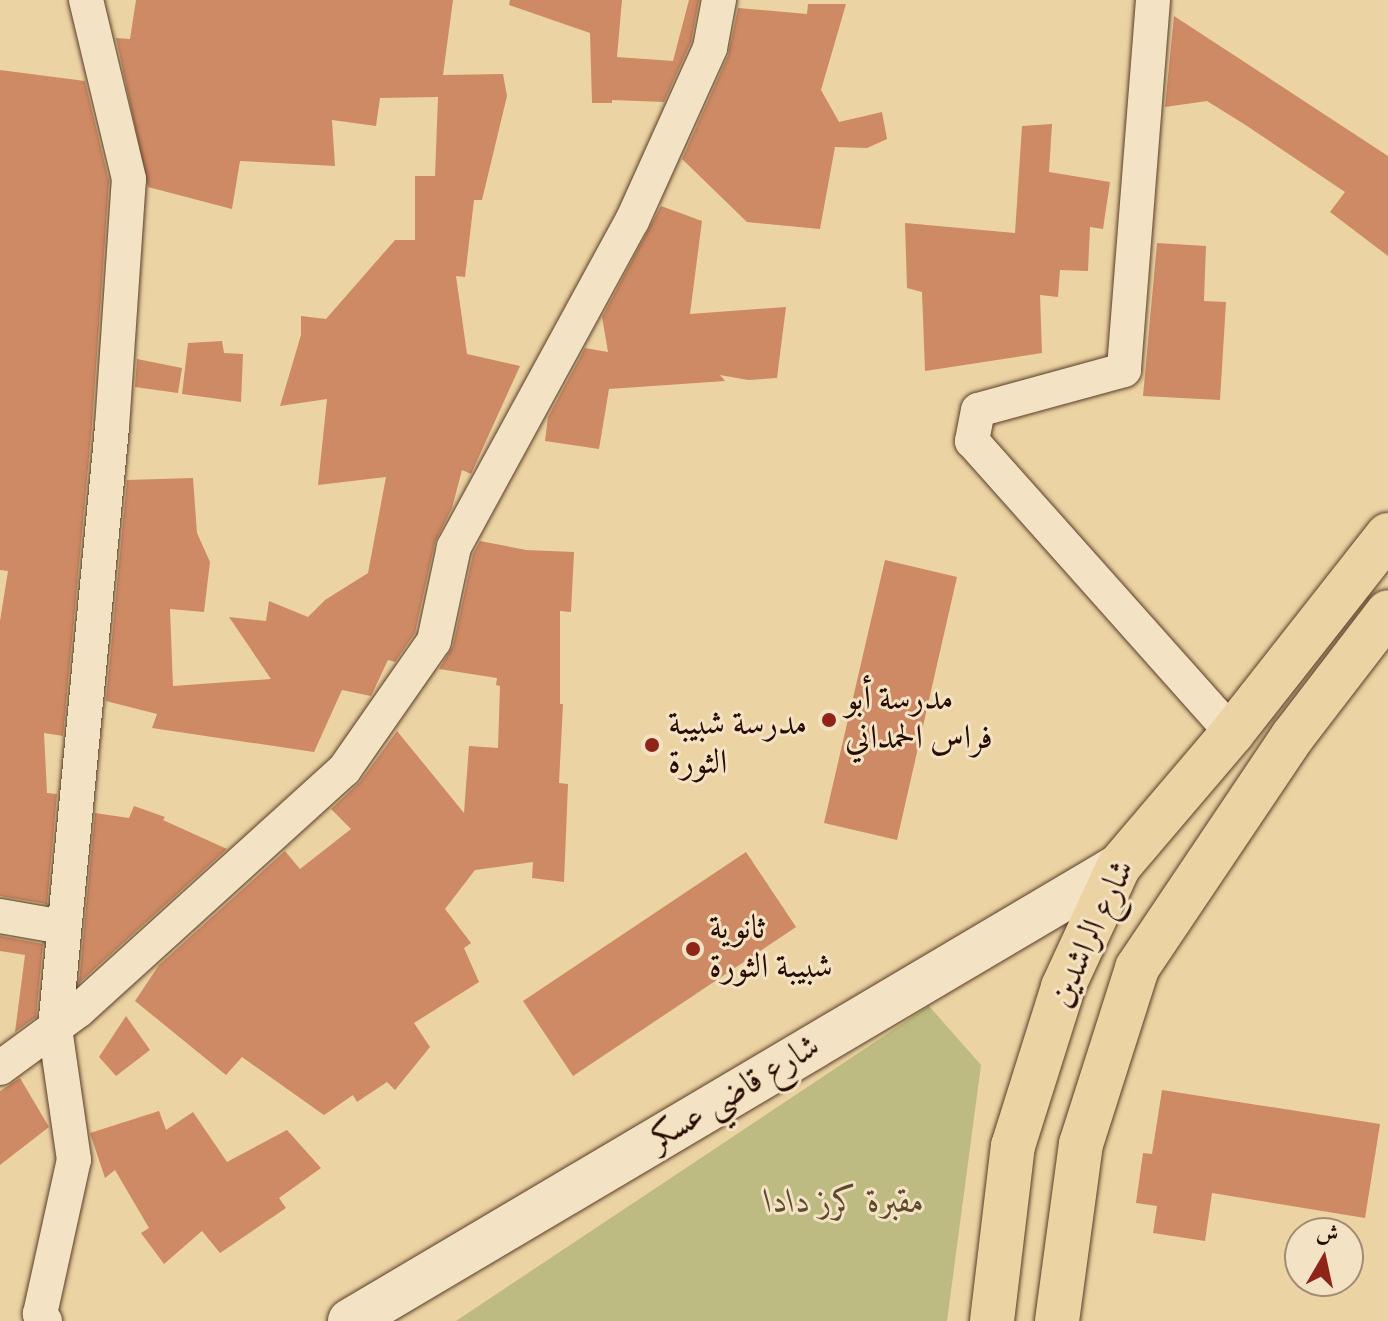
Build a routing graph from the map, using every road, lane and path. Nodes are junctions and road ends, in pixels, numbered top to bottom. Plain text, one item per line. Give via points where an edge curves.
1 (86, 0) edge
2 (719, 0) edge
3 (1153, 0) edge
4 (1388, 535) edge
5 (1388, 612) edge
6 (1232, 733) junction
7 (1119, 866) junction
8 (0, 916) edge
9 (63, 927) junction
10 (55, 1028) junction
11 (0, 1068) edge
12 (45, 1321) edge
13 (350, 1321) edge
14 (992, 1321) edge
15 (1057, 1321) edge

1 - 9 street via 129,179 112,427
2 - 10 street via 710,48 632,221 454,547 434,641 344,770
3 - 6 street via 1124,370 978,410 972,441
4 - 6 main road, شارع الراشدين
5 - 15 main road, شارع الراشدين via 1293,736 1137,968 1081,1144
6 - 7 main road, شارع الراشدين
7 - 13 main road, شارع قاضي عسكر
7 - 14 main road, شارع الراشدين via 1063,987 1013,1146
8 - 9 street
9 - 10 street
10 - 11 street
10 - 12 street via 74,1160 40,1314

